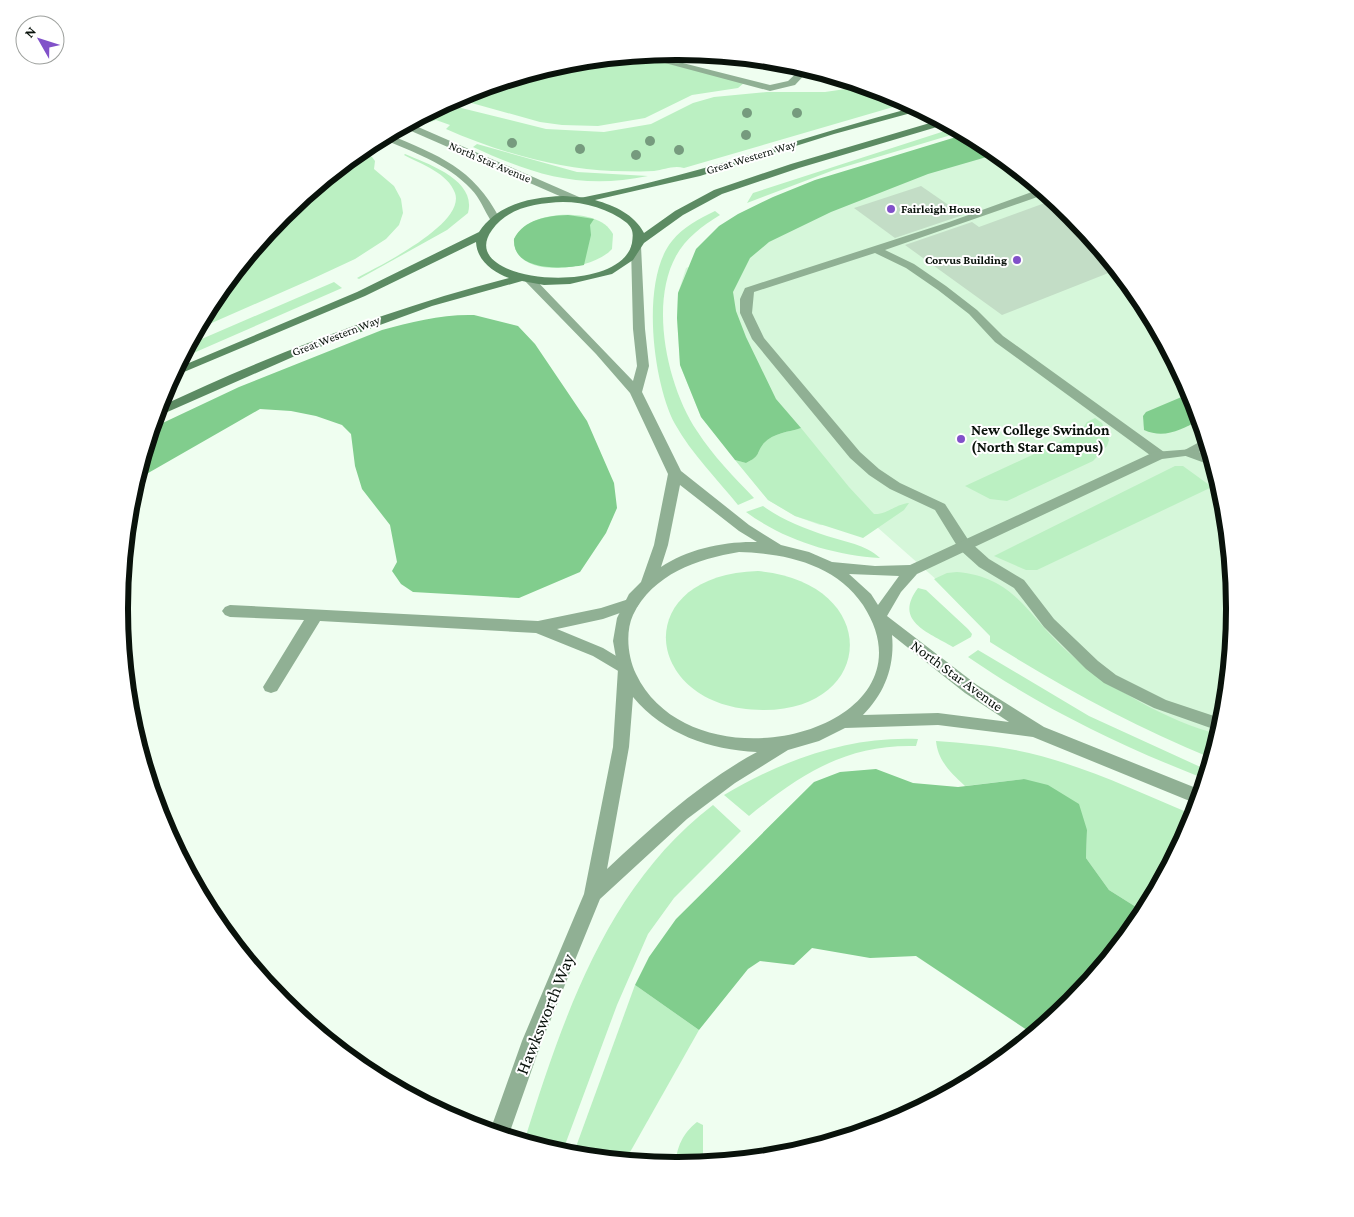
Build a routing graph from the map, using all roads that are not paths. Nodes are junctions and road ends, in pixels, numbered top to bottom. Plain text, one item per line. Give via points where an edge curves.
1 (661, 60) edge
2 (801, 75) edge
3 (908, 112) edge
4 (935, 125) edge
5 (412, 128) edge
6 (392, 140) edge
7 (1036, 193) edge
8 (578, 200) junction
9 (495, 219) junction
10 (483, 234) junction
11 (637, 244) junction
12 (875, 249) junction
13 (525, 279) junction
14 (183, 370) edge
15 (636, 392) junction
16 (166, 409) edge
17 (1200, 446) edge
18 (1188, 452) junction
19 (1159, 455) junction
20 (1204, 459) edge
21 (675, 474) junction
22 (964, 545) junction
23 (779, 549) junction
24 (830, 567) junction
25 (912, 570) junction
26 (648, 583) junction
27 (632, 603) junction
28 (230, 611) dead end
29 (315, 616) junction
30 (879, 617) junction
31 (538, 627) junction
32 (625, 669) junction
33 (271, 687) dead end
34 (844, 722) junction
35 (1213, 722) edge
36 (1038, 732) junction
37 (790, 743) junction
38 (1193, 794) edge
39 (593, 894) junction
40 (501, 1128) edge

1 - 2 street via 770,88 785,88
3 - 8 main road, Great Western Way via 686,177
4 - 11 main road, Great Western Way via 718,192 679,213
5 - 8 street, North Star Avenue
6 - 9 street, North Star Avenue via 462,174 487,200
7 - 12 street
8 - 9 main road via 532,203
8 - 11 main road via 607,206 626,216 637,230
9 - 10 main road
10 - 13 main road via 482,247 488,260 504,272
10 - 14 main road, Great Western Way via 361,294
11 - 13 main road, Great Western Way via 622,263 597,275 561,282
11 - 15 street via 643,366
12 - 19 street via 910,266 942,288 973,312 998,339
12 - 22 street via 750,290 746,298 746,314 758,338 855,455 895,486 940,507
13 - 15 street, North Star Avenue via 600,351
13 - 16 main road, Great Western Way via 410,307 273,361
15 - 21 street, North Star Avenue
17 - 18 street
18 - 19 street
18 - 20 street
19 - 22 street
21 - 23 street, North Star Avenue via 744,528
21 - 26 street, North Star Avenue via 661,545
22 - 25 street
22 - 35 street via 984,563 1019,584 1049,623 1110,679 1160,704
23 - 24 street, North Star Avenue
23 - 26 street, North Star Avenue via 739,547 713,550 677,562
24 - 25 street
24 - 30 street, North Star Avenue via 859,589
25 - 30 street via 896,588
26 - 27 street, North Star Avenue
27 - 31 street via 603,613
27 - 32 street, North Star Avenue via 622,628
28 - 29 street
29 - 31 street
29 - 33 street
30 - 34 street, North Star Avenue via 886,641 884,667 866,702
30 - 36 street, North Star Avenue via 971,689
31 - 32 street via 598,652
32 - 37 street, North Star Avenue via 648,703 687,730 736,744
32 - 39 street, Hawksworth Way via 621,747
34 - 36 street, North Star Avenue via 938,719
34 - 37 street, North Star Avenue
36 - 38 street, North Star Avenue
37 - 39 street, Hawksworth Way via 748,764 705,793 656,833
39 - 40 street, Hawksworth Way via 532,1041

